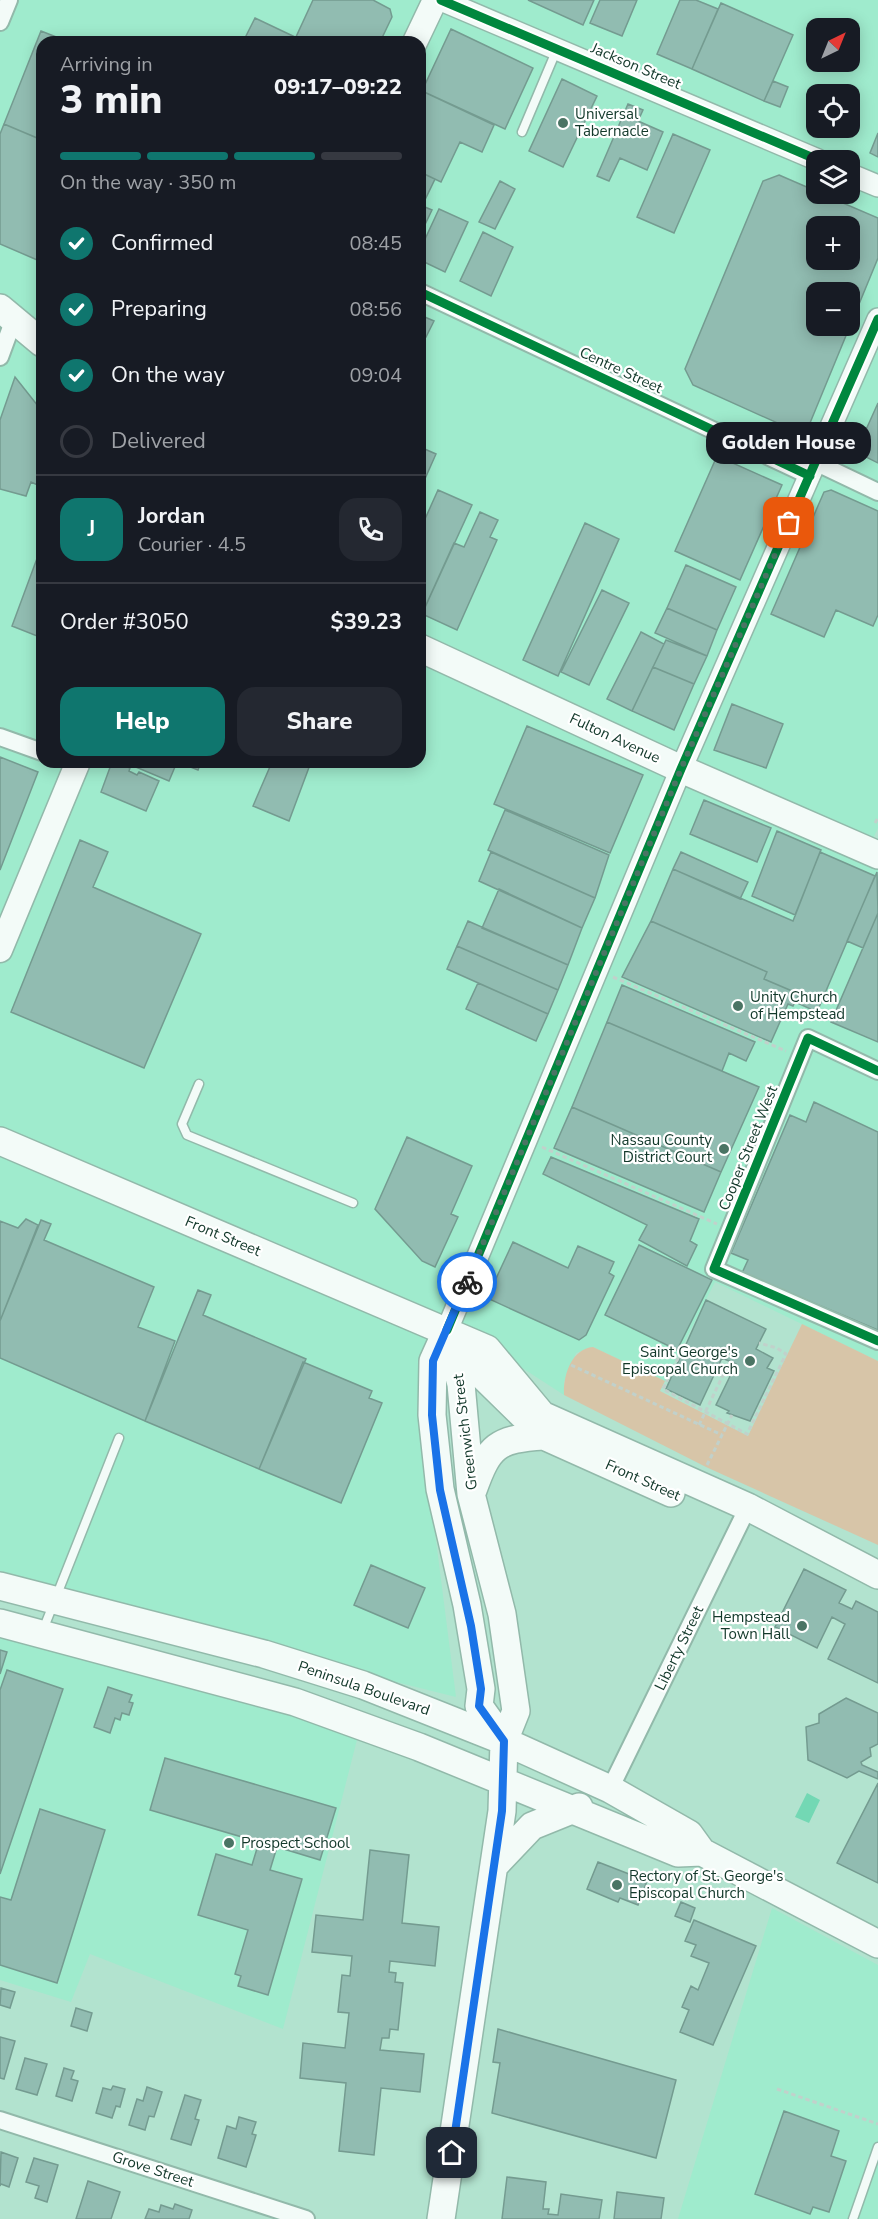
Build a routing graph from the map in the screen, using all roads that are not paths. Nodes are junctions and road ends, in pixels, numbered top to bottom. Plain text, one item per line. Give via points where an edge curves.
1 (9, 0) edge
2 (435, 0) edge
3 (441, 0) edge
4 (0, 22) edge
5 (418, 36) edge
6 (557, 49) junction
7 (522, 132) dead end
8 (806, 155) edge
9 (860, 179) edge
10 (878, 186) edge
11 (426, 295) edge
12 (7, 313) edge
13 (878, 319) edge
14 (36, 339) edge
15 (0, 357) edge
16 (812, 469) junction
17 (878, 492) edge
18 (426, 651) edge
19 (0, 737) edge
20 (36, 750) edge
21 (72, 768) edge
22 (681, 769) junction
23 (878, 855) edge
24 (0, 950) edge
25 (878, 1071) edge
26 (199, 1084) dead end
27 (0, 1141) edge
28 (353, 1203) dead end
29 (447, 1329) junction
30 (878, 1341) edge
31 (544, 1436) junction
32 (119, 1438) dead end
33 (471, 1494) junction
34 (744, 1515) junction
35 (878, 1575) edge
36 (0, 1586) edge
37 (53, 1600) junction
38 (0, 1623) edge
39 (41, 1635) junction
40 (504, 1741) junction
41 (503, 1781) junction
42 (610, 1789) junction
43 (569, 1809) junction
44 (702, 1852) junction
45 (494, 1866) junction
46 (878, 1944) edge
47 (0, 2120) edge
48 (878, 2147) edge
49 (306, 2219) edge
50 (441, 2219) edge
51 (853, 2219) edge

1 - 4 street
2 - 5 main road
3 - 6 street, Jackson Street
6 - 7 lane
6 - 8 street, Jackson Street
9 - 10 street
11 - 16 street, Centre Street
12 - 14 main road
12 - 15 street
13 - 16 street
16 - 17 street, Centre Street
16 - 22 street
18 - 22 main road, Fulton Avenue
19 - 20 street
21 - 24 main road
22 - 23 main road, Fulton Avenue
22 - 29 street
25 - 30 street, Cooper Street West via 808,1038 714,1269
26 - 28 lane via 182,1124 187,1135
27 - 29 main road, Front Street
29 - 31 main road, Front Street via 484,1377
29 - 33 main road, Greenwich Street via 461,1384
29 - 34 main road, Front Street via 487,1349 542,1415
29 - 40 main road, Greenwich Street via 433,1361 432,1415 440,1490 467,1605 481,1689 479,1706
31 - 33 main road via 512,1438 499,1445 482,1463
31 - 34 main road, Front Street
32 - 37 lane
33 - 40 main road, Greenwich Street via 502,1614 516,1711
34 - 35 main road, Front Street
34 - 42 street, Liberty Street
36 - 37 main road, Peninsula Boulevard
37 - 39 lane
37 - 40 main road, Peninsula Boulevard via 264,1654 363,1685
38 - 39 main road, Peninsula Boulevard
39 - 41 main road, Peninsula Boulevard via 295,1702
40 - 41 main road, Greenwich Street
40 - 42 main road, Peninsula Boulevard
41 - 43 main road, Peninsula Boulevard
41 - 45 main road, Greenwich Street
42 - 43 main road via 596,1802
42 - 44 main road, Peninsula Boulevard via 689,1834
43 - 44 main road, Peninsula Boulevard via 678,1853
43 - 45 main road via 532,1826
44 - 46 main road, Peninsula Boulevard
45 - 50 main road, Greenwich Street
47 - 49 street, Grove Street
48 - 51 lane

